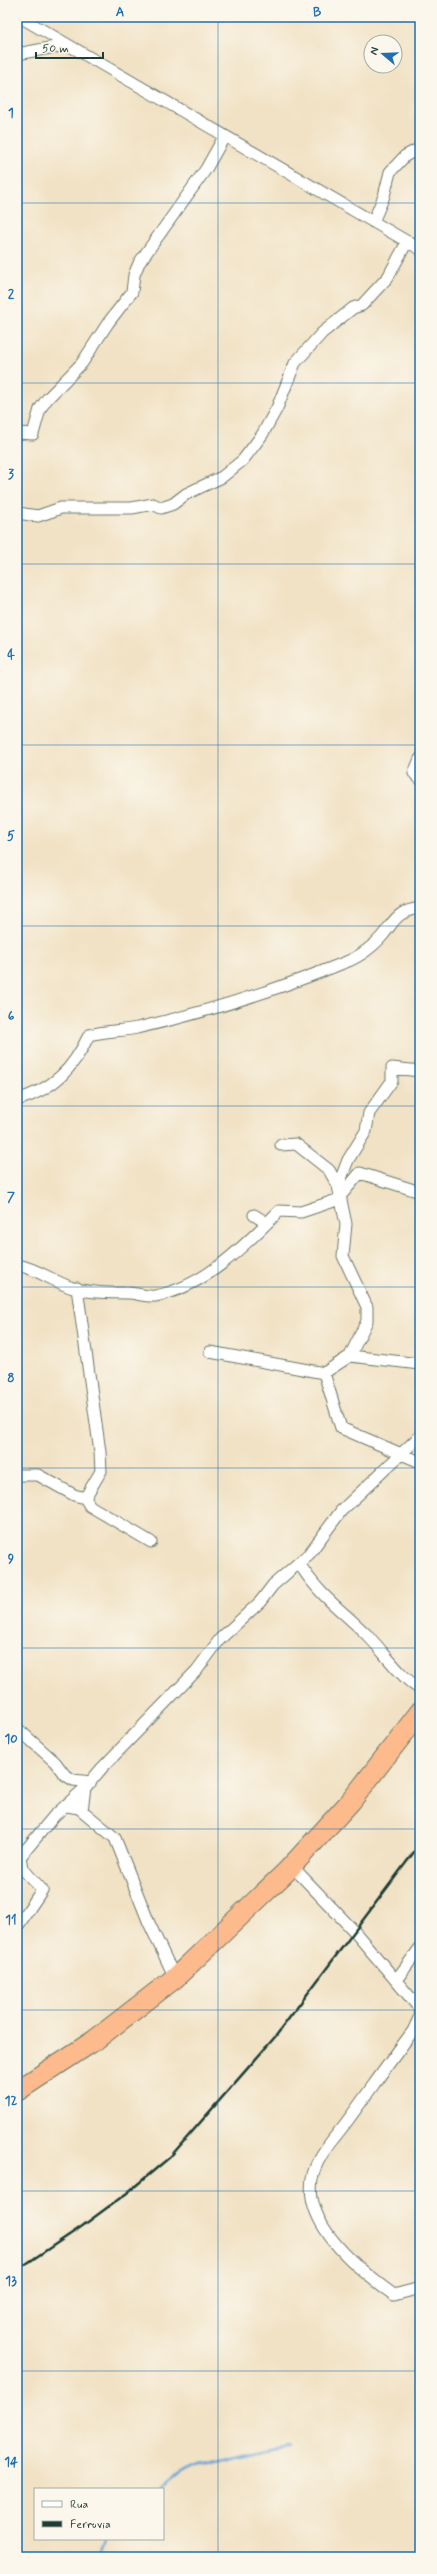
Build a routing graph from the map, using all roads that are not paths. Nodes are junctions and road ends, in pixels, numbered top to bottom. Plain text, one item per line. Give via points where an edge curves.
1 (20, 17) edge
2 (66, 44) junction
3 (17, 54) edge
4 (224, 138) junction
5 (420, 148) edge
6 (373, 222) junction
7 (407, 242) junction
8 (420, 249) edge
9 (17, 433) edge
10 (17, 513) edge
11 (420, 759) edge
12 (420, 780) edge
13 (420, 908) edge
14 (420, 1071) edge
15 (17, 1100) edge
16 (280, 1145) dead end
17 (338, 1192) junction
18 (420, 1192) edge
19 (254, 1215) dead end
20 (267, 1223) junction
21 (17, 1264) edge
22 (77, 1288) junction
23 (210, 1352) dead end
24 (350, 1356) junction
25 (420, 1364) edge
26 (324, 1373) junction
27 (420, 1436) edge
28 (399, 1455) junction
29 (420, 1462) edge
30 (17, 1475) edge
31 (85, 1498) junction
32 (151, 1542) dead end
33 (300, 1563) junction
34 (420, 1689) edge
35 (420, 1712) edge
36 (17, 1728) edge
37 (88, 1785) junction
38 (67, 1806) junction
39 (82, 1810) junction
40 (292, 1866) junction
41 (17, 1927) edge
42 (420, 1948) edge
43 (176, 1978) junction
44 (396, 1980) junction
45 (420, 2009) edge
46 (420, 2016) edge
47 (17, 2091) edge
48 (420, 2288) edge

1 - 2 street
2 - 3 street
2 - 4 street
4 - 6 street
4 - 9 street via 206,169 139,263 134,275 132,292 108,323 82,364 44,404 33,434
5 - 6 street via 405,156 390,172 384,196
6 - 7 street
7 - 8 street
7 - 10 street via 388,277 362,305 353,308 322,333 295,363 277,408 262,435 243,460 222,477 161,508 153,504 132,508 61,508 38,516
11 - 12 street via 414,773
13 - 15 street via 391,920 383,935 369,948 348,961 208,1009 136,1028 89,1035 79,1057 62,1075 40,1094
14 - 17 street via 392,1068 392,1081 369,1113 366,1131 348,1160
16 - 17 street via 296,1144 329,1170
17 - 18 street via 360,1173
17 - 20 street via 301,1212 279,1211
17 - 24 street via 346,1224 343,1256 367,1307 367,1321
19 - 20 street
20 - 22 street via 243,1247 217,1267 188,1284 154,1296 104,1294
21 - 22 street via 27,1266 44,1277
22 - 31 street via 101,1471
23 - 26 street
24 - 25 street
24 - 26 street
26 - 28 street via 341,1428
27 - 28 street
28 - 29 street
28 - 33 street via 341,1511
30 - 31 street via 38,1475 74,1495
31 - 32 street via 90,1506
33 - 34 street via 311,1583 324,1597 367,1635
33 - 37 street via 273,1585 260,1602 220,1640 197,1670
35 - 40 highway via 351,1801
36 - 37 street via 55,1762 64,1774
37 - 38 street
37 - 39 street
38 - 39 street
38 - 41 street via 54,1816 20,1857 22,1868 42,1890
39 - 43 street via 115,1838 149,1923
40 - 43 highway
40 - 44 street
42 - 44 street
43 - 47 highway via 95,2040
44 - 45 street
46 - 48 street via 413,2031 325,2149 312,2179 315,2211 323,2229 363,2273 394,2295

